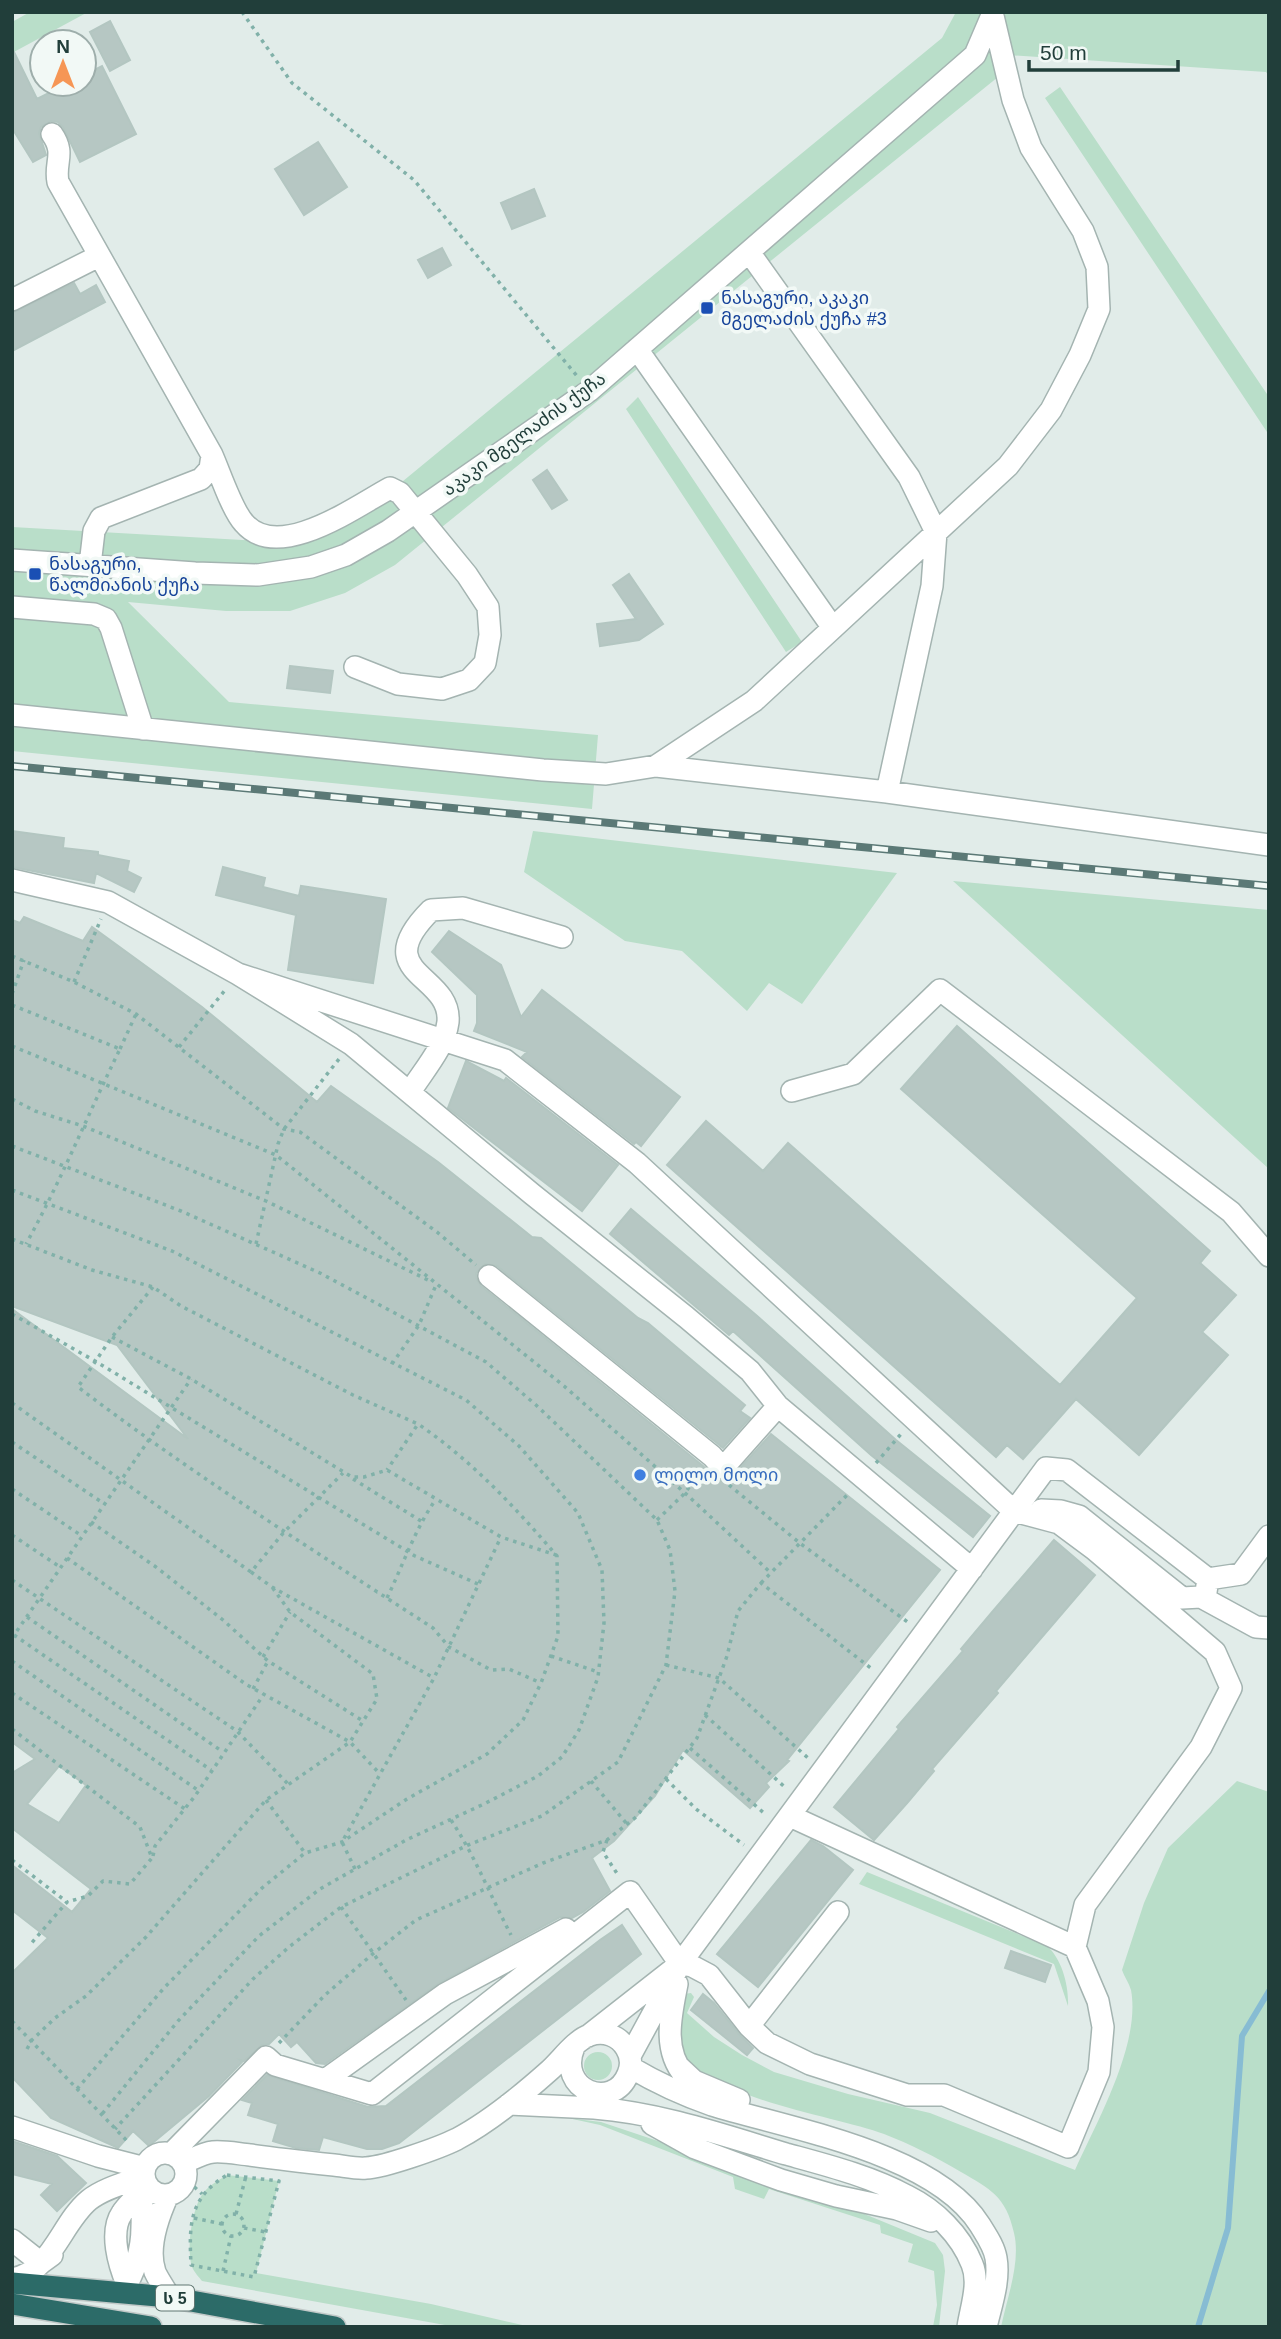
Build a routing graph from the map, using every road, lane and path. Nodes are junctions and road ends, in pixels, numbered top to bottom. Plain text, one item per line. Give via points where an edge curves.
1 (242, 12) edge
2 (993, 14) edge
3 (52, 134) dead end
4 (749, 252) junction
5 (99, 256) junction
6 (12, 300) edge
7 (637, 349) junction
8 (589, 391) junction
9 (212, 455) junction
10 (415, 512) junction
11 (936, 532) junction
12 (12, 560) edge
13 (90, 565) junction
14 (12, 607) edge
15 (833, 628) junction
16 (355, 667) dead end
17 (12, 715) edge
18 (142, 729) junction
19 (656, 766) junction
20 (887, 792) junction
21 (1269, 845) edge
22 (12, 880) edge
23 (108, 902) junction
24 (562, 937) dead end
25 (12, 956) edge
26 (24, 960) junction
27 (239, 974) junction
28 (74, 982) junction
29 (12, 994) edge
30 (12, 1005) edge
31 (136, 1014) junction
32 (444, 1040) junction
33 (351, 1044) junction
34 (12, 1046) edge
35 (179, 1047) junction
36 (120, 1049) junction
37 (103, 1084) junction
38 (792, 1091) dead end
39 (410, 1092) junction
40 (12, 1099) edge
41 (83, 1126) junction
42 (284, 1129) junction
43 (12, 1146) edge
44 (276, 1155) junction
45 (64, 1165) junction
46 (12, 1191) edge
47 (266, 1201) junction
48 (47, 1206) junction
49 (12, 1239) edge
50 (26, 1244) junction
51 (256, 1244) junction
52 (1269, 1256) edge
53 (489, 1276) joint
54 (436, 1284) junction
55 (153, 1287) junction
56 (12, 1314) edge
57 (419, 1325) junction
58 (113, 1337) junction
59 (95, 1361) junction
60 (392, 1364) junction
61 (191, 1379) junction
62 (12, 1403) edge
63 (778, 1406) junction
64 (171, 1408) junction
65 (914, 1419) junction
66 (418, 1424) junction
67 (148, 1440) junction
68 (12, 1442) edge
69 (718, 1462) junction
70 (387, 1470) junction
71 (343, 1473) junction
72 (352, 1477) junction
73 (863, 1477) junction
74 (120, 1480) junction
75 (12, 1489) edge
76 (685, 1493) junction
77 (318, 1496) junction
78 (436, 1499) junction
79 (104, 1503) junction
80 (1014, 1511) junction
81 (657, 1520) junction
82 (421, 1521) junction
83 (91, 1522) junction
84 (284, 1532) junction
85 (12, 1535) edge
86 (82, 1536) junction
87 (1269, 1536) edge
88 (500, 1537) junction
89 (801, 1545) junction
90 (409, 1552) junction
91 (557, 1556) junction
92 (67, 1558) junction
93 (60, 1568) junction
94 (972, 1569) junction
95 (251, 1572) junction
96 (771, 1573) junction
97 (12, 1580) edge
98 (761, 1583) junction
99 (478, 1584) junction
100 (272, 1587) junction
101 (1204, 1588) junction
102 (40, 1598) junction
103 (387, 1598) junction
104 (290, 1612) junction
105 (27, 1617) junction
106 (12, 1626) edge
107 (1269, 1628) edge
108 (18, 1630) junction
109 (924, 1634) junction
110 (13, 1637) edge
111 (449, 1647) junction
112 (551, 1656) junction
113 (263, 1657) junction
114 (12, 1661) edge
115 (268, 1661) junction
116 (666, 1665) junction
117 (599, 1672) junction
118 (434, 1678) junction
119 (719, 1678) junction
120 (888, 1681) junction
121 (541, 1683) junction
122 (254, 1689) junction
123 (12, 1693) edge
124 (264, 1694) junction
125 (705, 1715) junction
126 (363, 1721) junction
127 (12, 1729) edge
128 (237, 1731) junction
129 (350, 1742) junction
130 (690, 1748) junction
131 (223, 1752) junction
132 (211, 1770) junction
133 (822, 1771) junction
134 (380, 1774) junction
135 (666, 1779) junction
136 (591, 1781) junction
137 (289, 1785) junction
138 (198, 1791) junction
139 (266, 1800) junction
140 (185, 1809) junction
141 (790, 1815) junction
142 (452, 1819) junction
143 (627, 1824) junction
144 (607, 1840) junction
145 (342, 1842) junction
146 (468, 1844) junction
147 (305, 1853) junction
148 (759, 1857) junction
149 (152, 1858) junction
150 (12, 1860) edge
151 (355, 1868) junction
152 (486, 1887) junction
153 (630, 1892) junction
154 (67, 1902) junction
155 (341, 1907) junction
156 (838, 1912) dead end
157 (596, 1917) junction
158 (29, 1946) dead end
159 (1075, 1947) junction
160 (374, 1952) junction
161 (520, 1952) junction
162 (680, 1964) junction
163 (415, 2015) junction
164 (12, 2021) edge
165 (749, 2026) junction
166 (32, 2040) junction
167 (581, 2041) junction
168 (27, 2049) dead end
169 (266, 2057) junction
170 (630, 2061) junction
171 (678, 2066) junction
172 (325, 2080) junction
173 (662, 2086) junction
174 (78, 2089) junction
175 (597, 2101) junction
176 (509, 2104) junction
177 (710, 2104) junction
178 (625, 2110) junction
179 (102, 2114) junction
180 (12, 2127) edge
181 (115, 2129) junction
182 (915, 2171) junction
183 (246, 2176) junction
184 (177, 2177) junction
185 (142, 2179) junction
186 (202, 2194) junction
187 (236, 2214) junction
188 (194, 2218) junction
189 (222, 2224) junction
190 (244, 2228) junction
191 (266, 2232) junction
192 (954, 2233) junction
193 (231, 2236) junction
194 (12, 2240) edge
195 (996, 2257) junction
196 (972, 2262) junction
197 (41, 2263) junction
198 (223, 2271) junction
199 (12, 2281) edge
200 (124, 2284) junction
201 (167, 2294) junction
202 (12, 2304) edge
203 (106, 2319) junction
204 (85, 2327) edge
205 (151, 2327) edge
206 (335, 2327) edge
207 (968, 2327) edge
208 (986, 2327) edge

1 - 8 path via 292,83 414,180
2 - 4 street, აკაკი მგელაძის ქუჩა via 975,55
2 - 11 street via 1013,100 1031,148 1083,231 1097,267 1099,309 1051,410 1007,466
3 - 5 street via 61,154 58,181
4 - 7 street, აკაკი მგელაძის ქუჩა
4 - 11 street via 909,477
5 - 6 street
5 - 9 street
7 - 8 street, აკაკი მგელაძის ქუჩა
7 - 15 street
8 - 10 street, აკაკი მგელაძის ქუჩა
9 - 10 street via 243,522 258,536 279,539 312,530 390,488
9 - 13 street via 210,469 201,479 101,518 94,531
10 - 13 street, აკაკი მგელაძის ქუჩა via 346,555 312,567 258,575
10 - 16 street via 488,607 485,663 469,680 442,689 398,684
11 - 15 street
11 - 20 street via 932,586
12 - 13 street, აკაკი მგელაძის ქუჩა
14 - 18 street via 106,619
15 - 19 street via 754,701
17 - 18 street
18 - 19 street via 543,770 606,774
19 - 20 street
20 - 21 street
22 - 23 street
23 - 27 street
23 - 28 path
24 - 32 street via 463,908 431,910 417,924 406,948 410,967 442,997 447,1014
25 - 26 path
26 - 28 path
26 - 29 path
27 - 32 street
27 - 33 street
27 - 35 path
28 - 31 path
30 - 36 path
31 - 35 path
31 - 36 path
32 - 39 street
32 - 65 street via 505,1060 637,1163
33 - 39 street
33 - 42 path
34 - 37 path
35 - 42 path
36 - 37 path
37 - 41 path
37 - 44 path
38 - 52 street via 853,1074 940,990 1231,1212
39 - 63 street via 750,1371
40 - 41 path
41 - 45 path
41 - 47 path
42 - 44 path
42 - 53 path via 300,1132
43 - 45 path
44 - 47 path
44 - 54 path
45 - 48 path
45 - 51 path
46 - 48 path
47 - 51 path
47 - 54 path
48 - 50 path
48 - 60 path via 172,1251
49 - 50 path
50 - 55 path
51 - 57 path
53 - 69 street
54 - 57 path
54 - 76 path via 564,1386
55 - 58 path
55 - 66 path via 328,1383
56 - 59 path
57 - 60 path
57 - 81 path via 486,1362
58 - 59 path
58 - 61 path
59 - 64 path
59 - 67 path via 78,1387
60 - 117 path via 466,1400 519,1446 579,1513 602,1570 604,1623
61 - 64 path
61 - 71 path
62 - 74 path
63 - 69 street
63 - 73 street
64 - 67 path
64 - 77 path
65 - 73 path
65 - 80 street
66 - 70 path
66 - 91 path via 485,1477
67 - 74 path
67 - 84 path
68 - 79 path
69 - 76 path
69 - 89 path via 723,1480
70 - 72 path
70 - 78 path
71 - 72 path
71 - 77 path
72 - 82 path
73 - 89 path
73 - 94 street
74 - 79 path
74 - 95 path
75 - 86 path
76 - 81 path
76 - 96 path
77 - 84 path
77 - 90 path
78 - 82 path
78 - 88 path
79 - 83 path
80 - 94 street
80 - 101 street via 1060,1511 1079,1516 1182,1598
80 - 101 street via 1046,1468 1067,1470
80 - 159 street via 1059,1523 1094,1549 1215,1652 1231,1688 1201,1747 1085,1905
81 - 116 path via 670,1550 675,1591
82 - 90 path
83 - 86 path
83 - 113 path via 156,1567
84 - 95 path
84 - 103 path
85 - 93 path
86 - 92 path
87 - 101 street via 1241,1574
88 - 91 path
88 - 99 path
89 - 96 path
89 - 109 path
90 - 99 path
90 - 103 path
91 - 112 path via 558,1636
92 - 93 path
92 - 122 path
93 - 102 path
94 - 109 street
95 - 100 path
96 - 98 path
97 - 102 path
98 - 119 path via 738,1611
98 - 120 path
99 - 111 path
100 - 104 path
100 - 118 path
101 - 107 street via 1256,1627
102 - 105 path
102 - 128 path
103 - 111 path via 433,1628
104 - 113 path
104 - 126 path via 373,1674 377,1699
105 - 108 path
105 - 131 path
106 - 108 path
108 - 110 path
109 - 120 street
110 - 132 path
111 - 118 path
111 - 121 path via 491,1670 509,1669
112 - 117 path
112 - 121 path
113 - 115 path
114 - 138 path
115 - 122 path
115 - 126 path
116 - 119 path
116 - 136 path via 618,1762
117 - 142 path via 579,1730 562,1757 538,1776
118 - 134 path
119 - 125 path
119 - 133 path
120 - 133 street
121 - 145 path via 523,1720 488,1754
122 - 124 path
123 - 140 path
124 - 128 path
124 - 129 path
125 - 130 path
125 - 141 path
126 - 129 path
127 - 149 path via 140,1827
128 - 131 path
128 - 137 path
129 - 134 path
129 - 137 path
130 - 135 path
130 - 141 path
131 - 132 path
132 - 138 path
133 - 141 street
134 - 145 path
135 - 143 path
135 - 148 path via 696,1809
136 - 143 path
136 - 146 path via 542,1816
137 - 139 path
138 - 140 path
139 - 147 path
139 - 166 path via 146,1937 86,1996
140 - 149 path via 155,1846
141 - 148 street
141 - 159 street
142 - 146 path
142 - 151 path
143 - 144 path
144 - 152 path
144 - 153 path via 603,1852
145 - 147 path
145 - 151 path
146 - 152 path
146 - 155 path
147 - 174 path via 262,1888 174,1978
148 - 162 street
149 - 154 path via 130,1884 103,1881 88,1896
150 - 154 path
151 - 179 path via 259,1936 178,2021
152 - 160 path via 416,1920
152 - 161 path
153 - 157 street
153 - 162 street
154 - 158 path
155 - 160 path
155 - 181 path via 254,1979
156 - 165 street
157 - 161 street
157 - 172 street via 372,2094
159 - 165 street via 1098,2001 1103,2027 1099,2071 1068,2147 944,2095 907,2095 810,2064 767,2043
160 - 163 path
160 - 169 path
161 - 163 street
162 - 165 street via 709,1975
162 - 167 street
162 - 170 street
162 - 171 street via 670,2021 671,2055
163 - 172 street
164 - 166 path
166 - 168 path
166 - 174 path
167 - 170 street via 608,2034 618,2039
167 - 175 street via 570,2065 576,2082
167 - 176 street
169 - 172 street via 275,2065
169 - 184 street
170 - 173 street
170 - 175 street via 623,2083
171 - 177 street
171 - 182 street via 694,2081 737,2099 845,2129
173 - 177 street
173 - 182 street via 745,2126
174 - 179 path
175 - 176 street
175 - 178 street
176 - 184 street via 456,2140 366,2168 213,2152
177 - 182 street via 874,2152
178 - 192 street via 695,2148 781,2180 897,2209
178 - 192 street via 873,2181 907,2196
179 - 181 path
180 - 185 street via 98,2156
181 - 185 path
182 - 195 street via 974,2215
183 - 186 path via 227,2175
183 - 187 path
183 - 191 path via 279,2181
184 - 185 street via 161,2195
184 - 185 street via 159,2154
184 - 186 path
184 - 201 street via 159,2216 152,2258
185 - 197 street via 89,2200
185 - 200 street via 142,2237 136,2265
186 - 188 path
187 - 189 path
187 - 190 path
188 - 189 path
188 - 198 path via 191,2265
189 - 193 path
190 - 191 path
190 - 193 path via 241,2234
191 - 198 path via 254,2277
192 - 196 street
193 - 198 path
194 - 197 street
195 - 196 street
195 - 208 street via 997,2277
196 - 207 street via 976,2276
197 - 199 street
199 - 200 highway, ს 5
200 - 201 highway, ს 5
201 - 206 highway, ს 5
202 - 203 highway, ს 5
203 - 204 street
203 - 205 highway, ს 5

